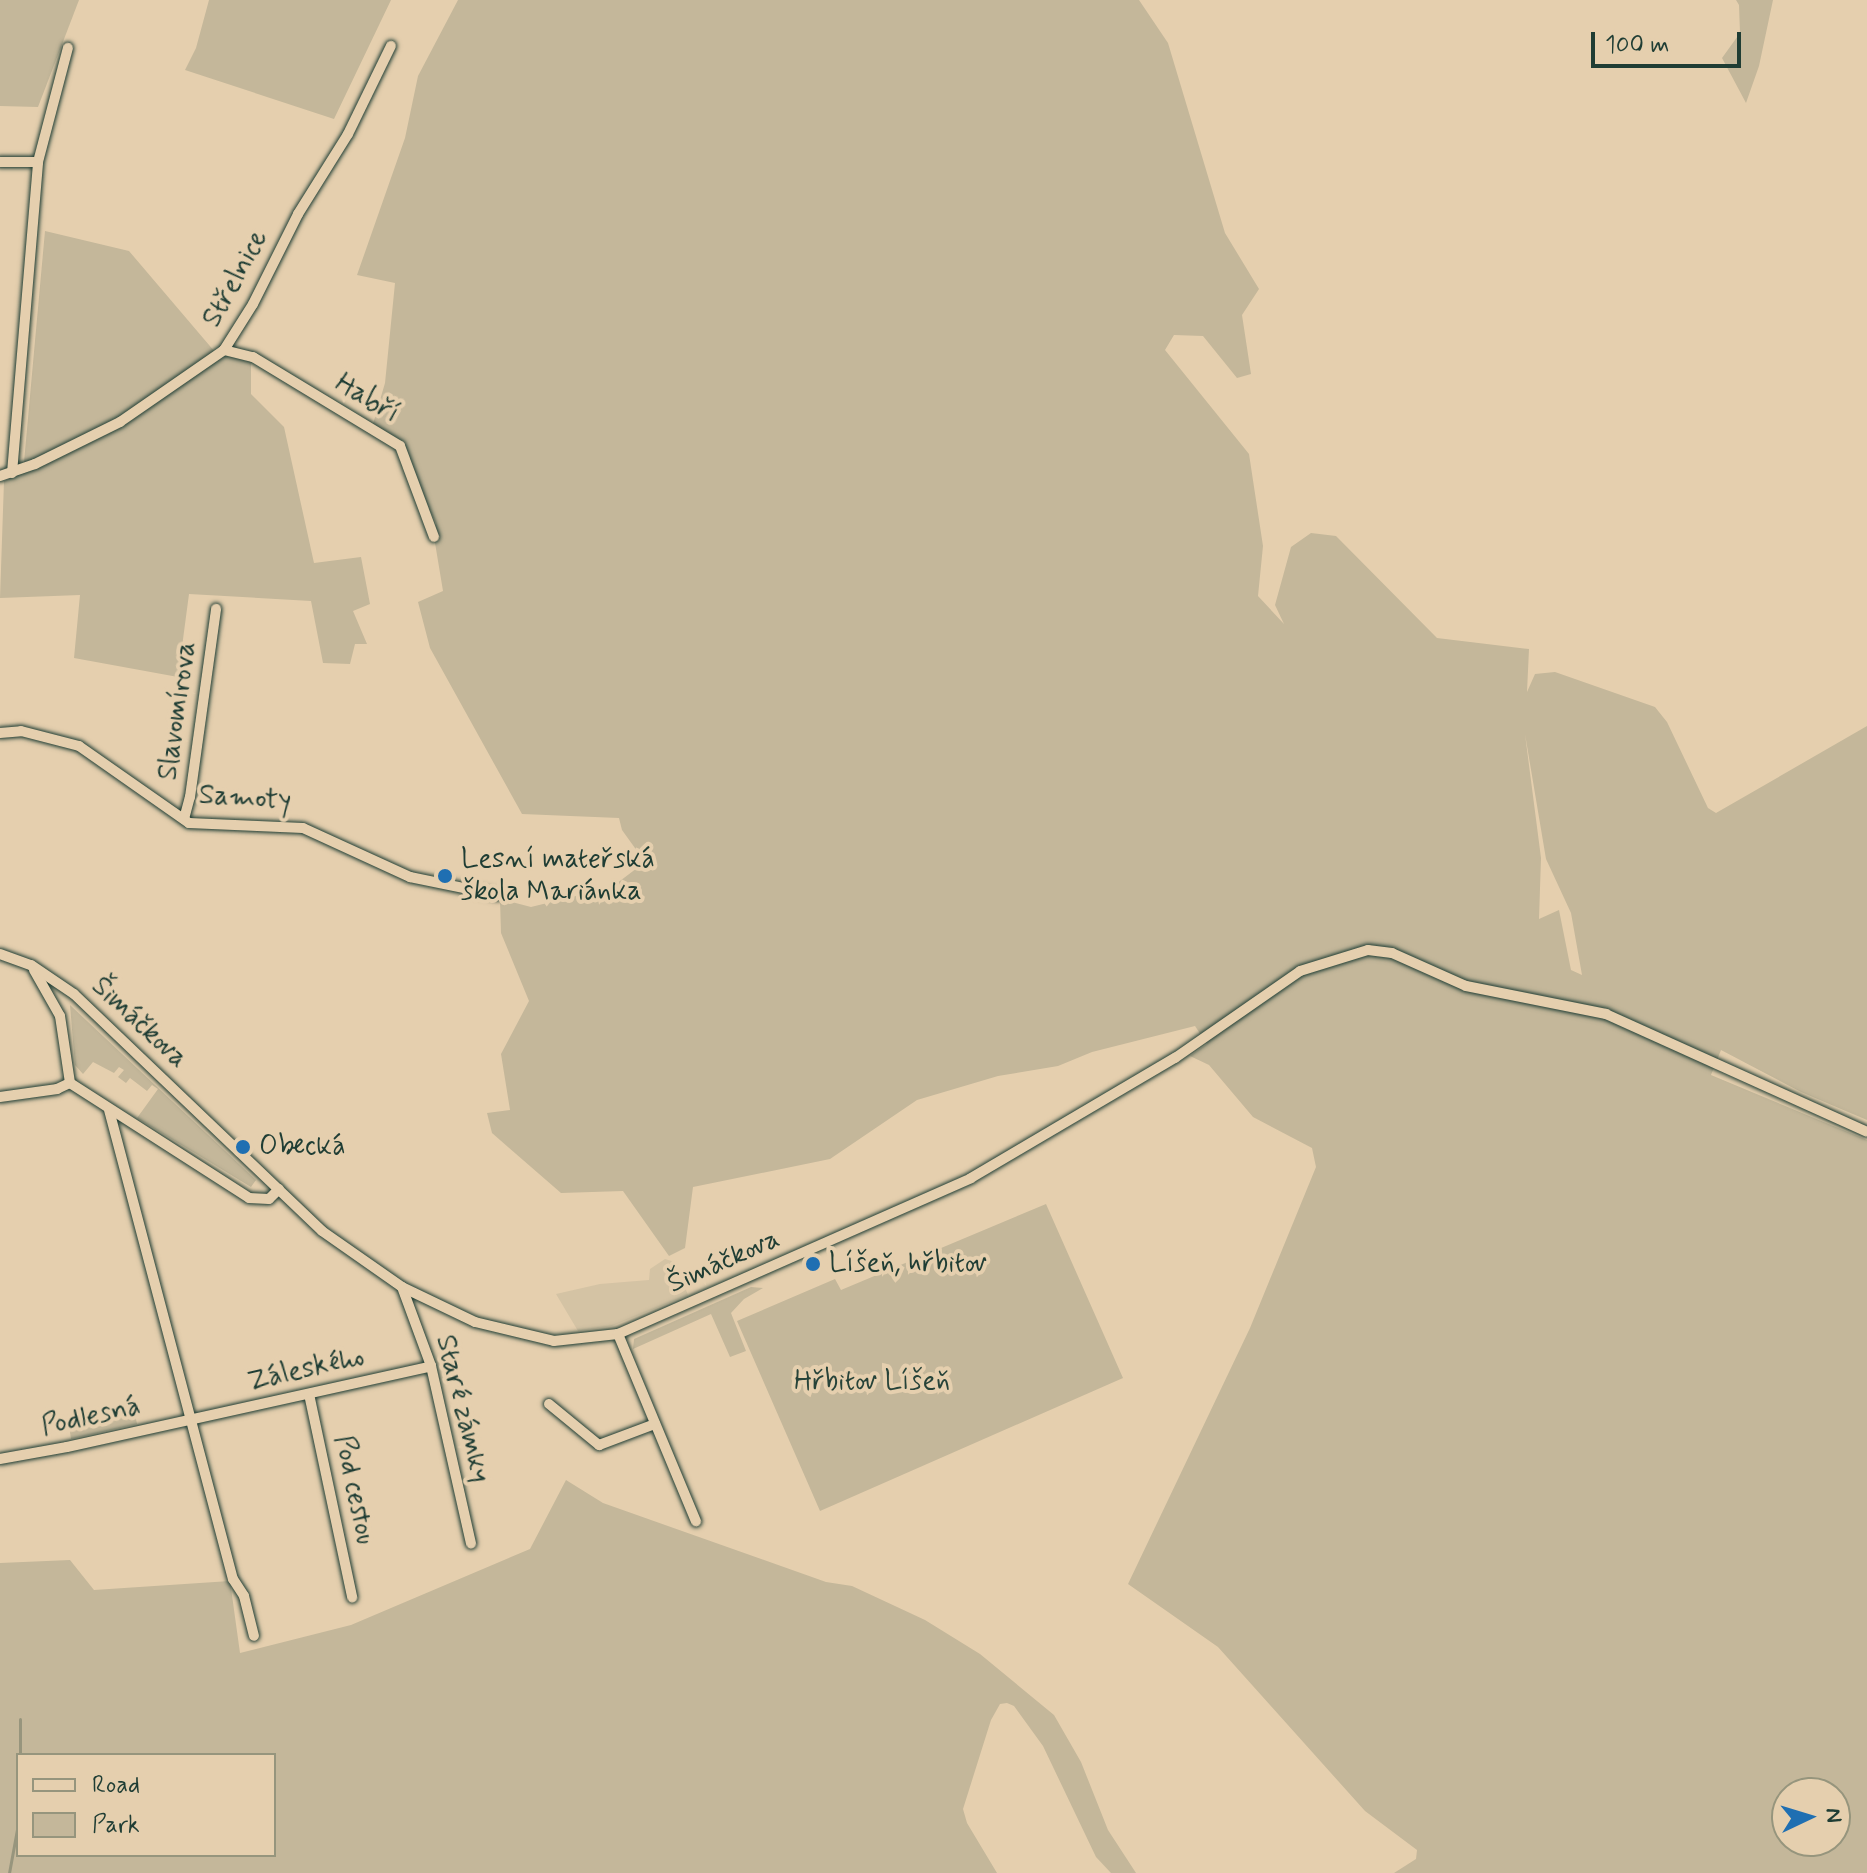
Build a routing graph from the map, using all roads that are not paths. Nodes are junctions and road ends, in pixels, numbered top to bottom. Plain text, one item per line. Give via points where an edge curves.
1 (391, 46) dead end
2 (68, 48) dead end
3 (0, 162) edge
4 (38, 162) junction
5 (224, 350) junction
6 (12, 473) junction
7 (0, 476) edge
8 (434, 537) dead end
9 (216, 609) dead end
10 (0, 733) edge
11 (184, 819) junction
12 (498, 895) dead end
13 (0, 954) edge
14 (31, 965) junction
15 (70, 1083) junction
16 (0, 1097) edge
17 (109, 1110) junction
18 (1867, 1132) edge
19 (279, 1189) junction
20 (402, 1287) junction
21 (618, 1334) junction
22 (431, 1366) junction
23 (309, 1394) junction
24 (549, 1404) dead end
25 (192, 1420) junction
26 (655, 1424) junction
27 (0, 1459) edge
28 (696, 1521) dead end
29 (471, 1544) dead end
30 (352, 1597) dead end
31 (254, 1636) dead end

1 - 5 street, Střelnice via 348,134
2 - 4 street
3 - 4 street
4 - 6 street
5 - 6 street, Střelnice via 120,422
5 - 8 street, Habří via 253,357 400,446
6 - 7 street, Střelnice
9 - 11 street, Slavomírova
10 - 11 street, Samoty via 21,731 79,746
11 - 12 street, Samoty via 303,828 410,877
13 - 14 street, Šimáčkova
14 - 15 street, Šimáčkova via 60,1016
14 - 19 street, Šimáčkova via 105,1021
15 - 16 street
15 - 17 street
17 - 19 street via 249,1198 269,1199
17 - 25 street
18 - 21 street, Šimáčkova via 1606,1014 1466,986 1392,953 1368,950 1300,971 1186,1050 971,1178
19 - 20 street, Šimáčkova via 328,1235
20 - 21 street, Šimáčkova via 515,1335 554,1341
20 - 22 street, Staré zámky
21 - 26 street
22 - 23 street, Záleského
22 - 29 street, Staré zámky
23 - 25 street, Záleského
23 - 30 street, Pod cestou
24 - 26 street via 599,1445
25 - 27 street, Podlesná
25 - 31 street via 233,1579 244,1596
26 - 28 street

